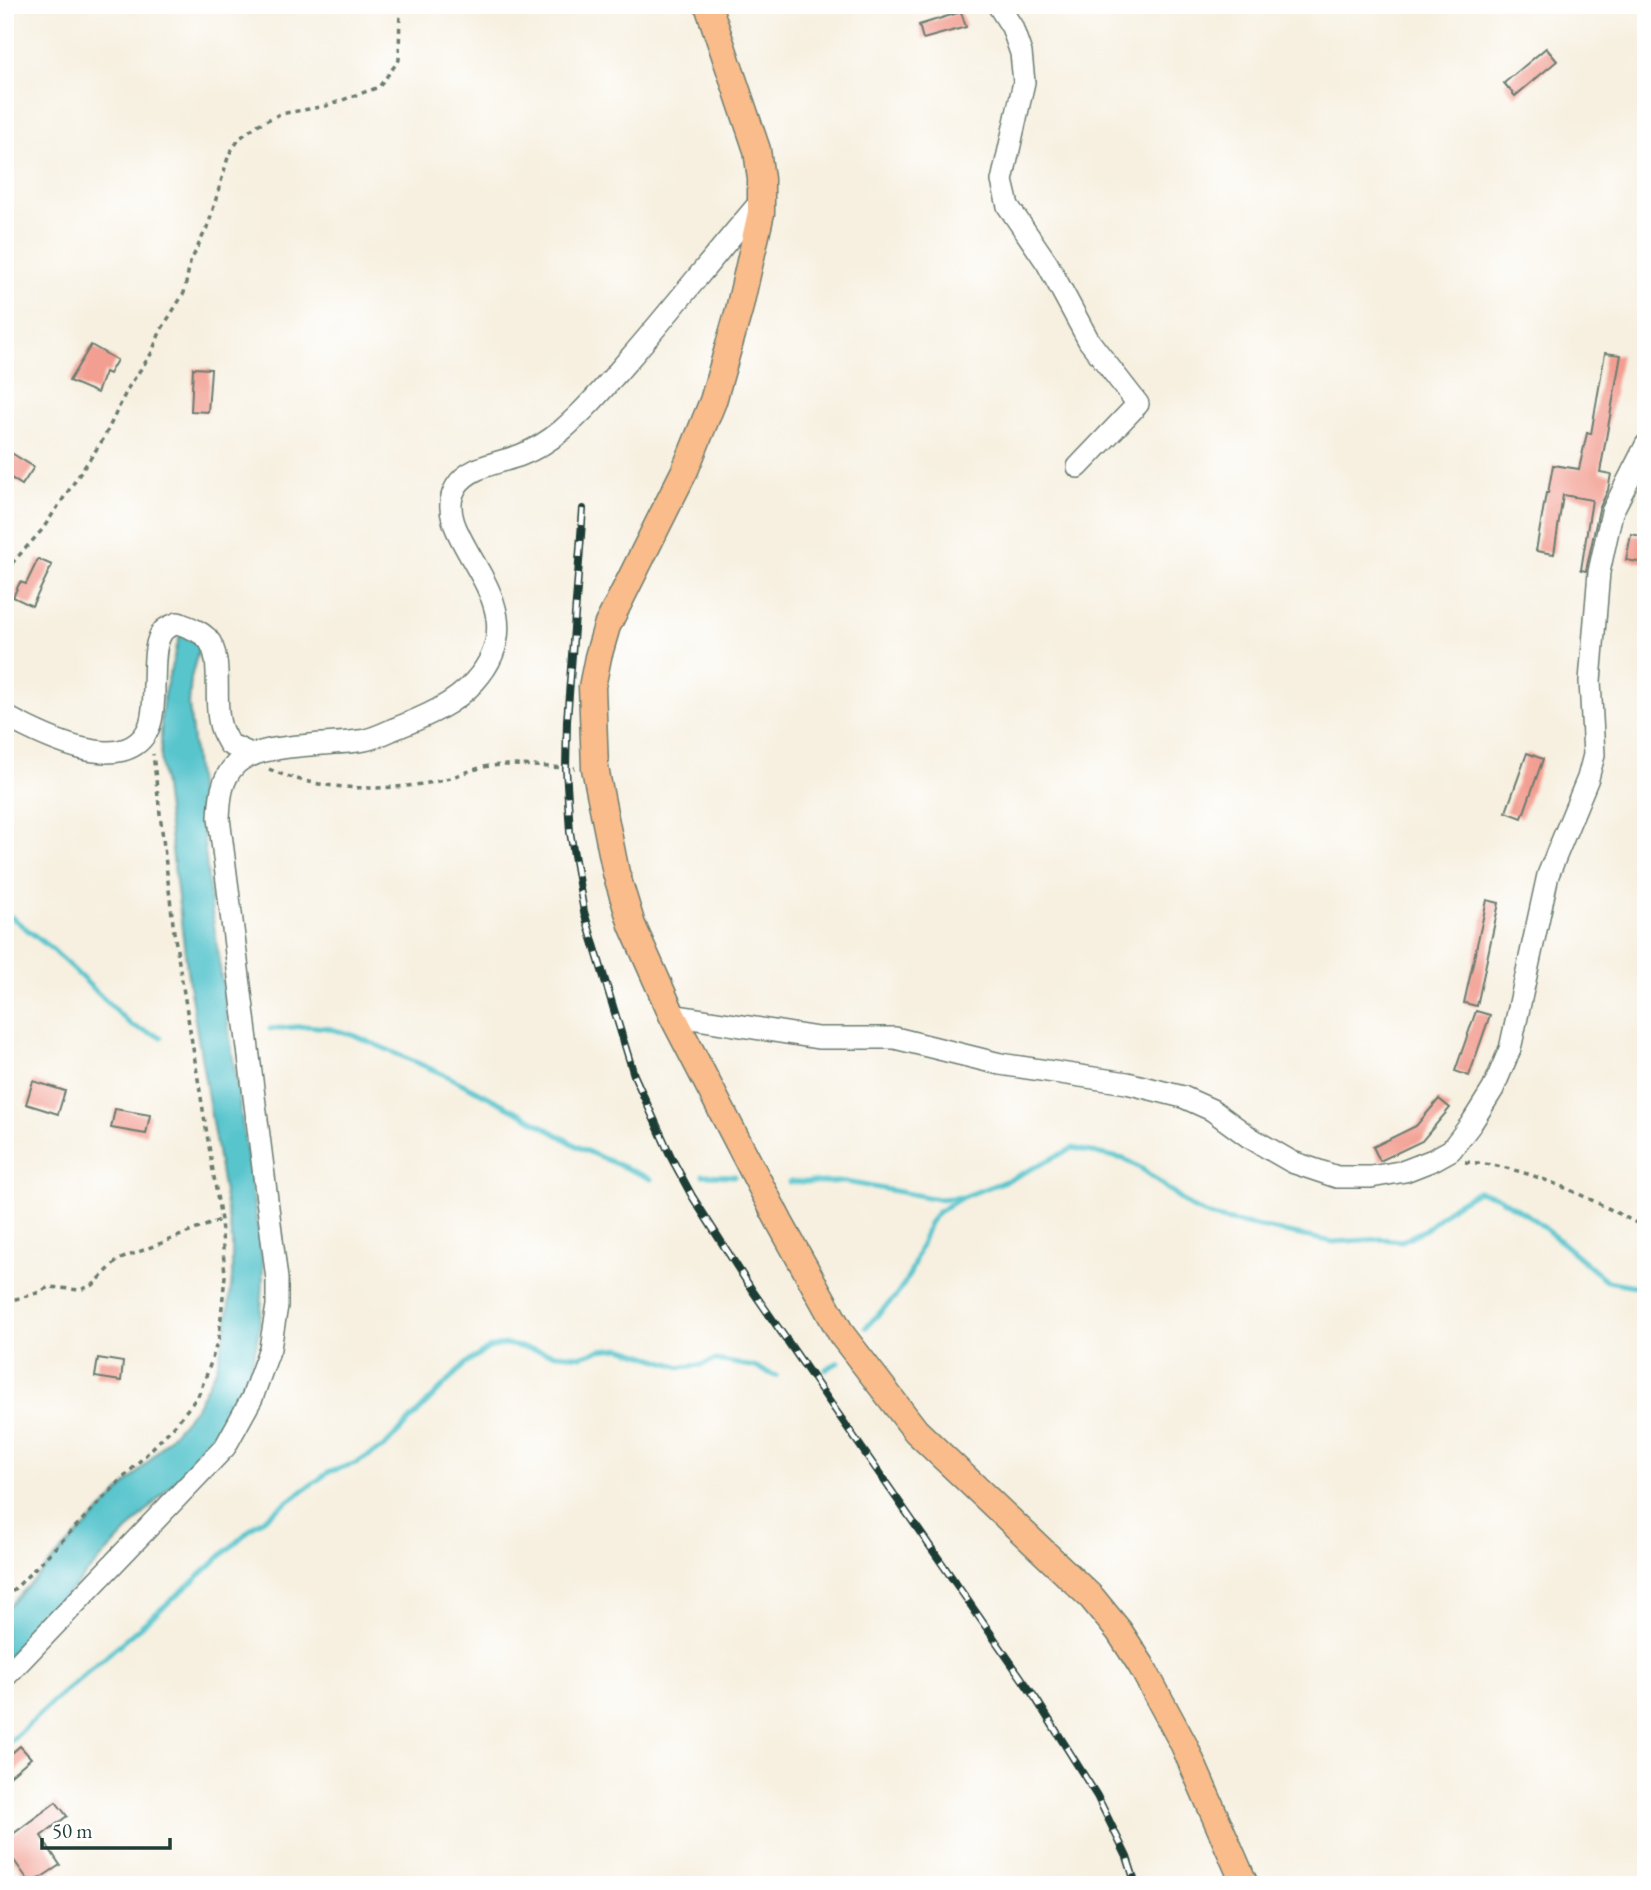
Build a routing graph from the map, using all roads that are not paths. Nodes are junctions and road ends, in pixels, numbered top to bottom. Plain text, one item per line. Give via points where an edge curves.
1 (708, 5) edge
2 (998, 5) edge
3 (762, 200) junction
4 (1646, 445) edge
5 (1078, 467) dead end
6 (5, 716) edge
7 (253, 755) junction
8 (672, 1015) junction
9 (5, 1677) edge
10 (1245, 1885) edge

1 - 3 main road via 757,150
2 - 5 street via 1021,53 1024,82 1002,181 1008,206 1047,263 1089,341 1138,404
3 - 7 street via 575,418 542,445 480,469 456,486 452,498 456,527 491,594 498,628 488,663 476,681 434,713 368,739
3 - 8 main road via 752,258 713,401 685,470 607,626 592,687 595,768 616,873 632,925
4 - 8 street via 1612,512 1599,572 1590,681 1594,755 1588,778 1548,875 1510,1049 1493,1089 1451,1150 1405,1171 1338,1177 1292,1162 1212,1110 1127,1083 1000,1064 895,1038 818,1038
6 - 7 street via 33,731 108,754 132,749 151,724 158,645 164,631 178,623 205,636 212,645 220,725 229,744
7 - 9 street via 227,776 220,792 219,818 275,1259 277,1306 270,1348 252,1398 225,1447
8 - 10 main road via 821,1300 863,1366 915,1431 1092,1598 1119,1631 1184,1745

